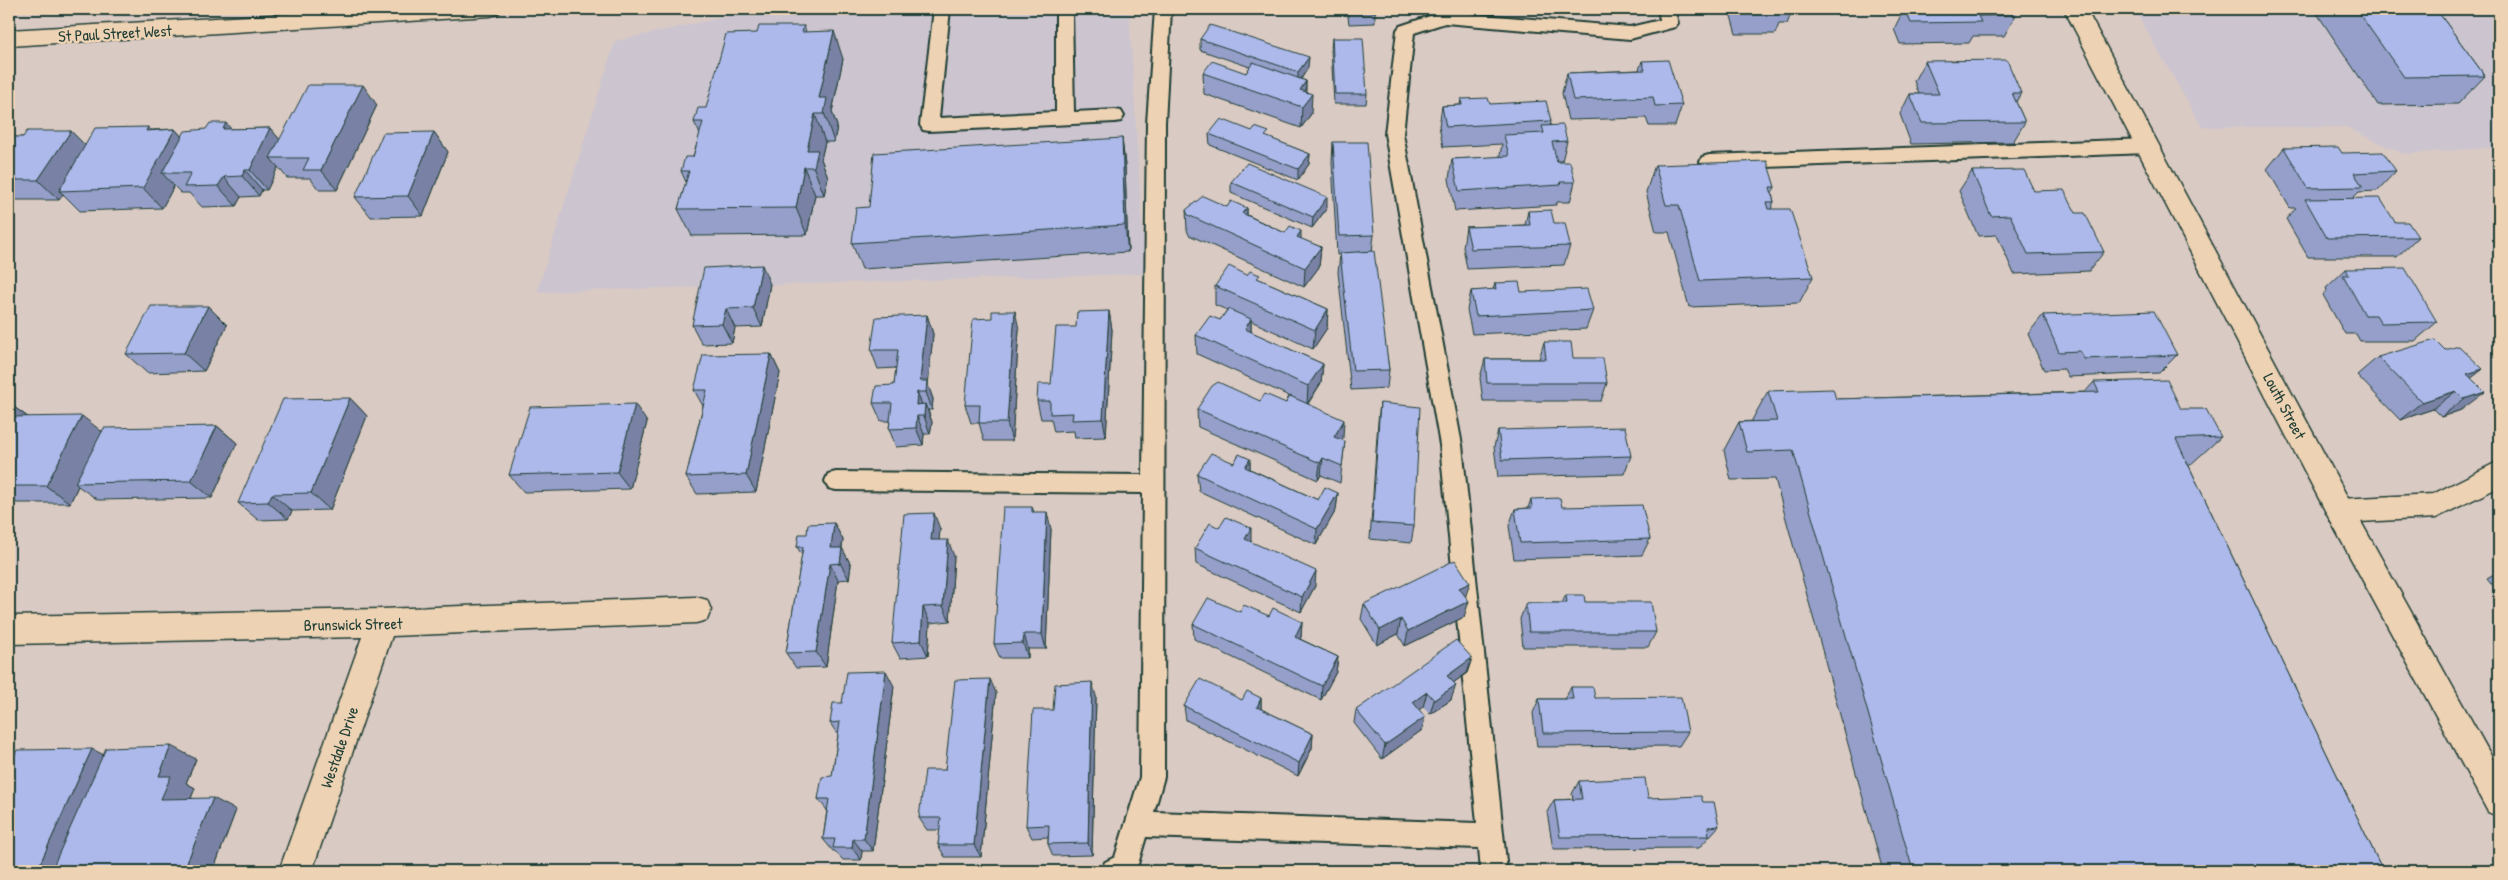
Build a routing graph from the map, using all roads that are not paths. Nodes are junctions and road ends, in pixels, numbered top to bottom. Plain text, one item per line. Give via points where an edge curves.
1 (490, 9) edge
2 (942, 9) edge
3 (1064, 9) edge
4 (1163, 9) edge
5 (1468, 9) edge
6 (1666, 9) edge
7 (2075, 9) edge
8 (311, 15) edge
9 (1443, 18) junction
10 (9, 38) edge
11 (1115, 116) dead end
12 (1065, 118) junction
13 (2148, 146) junction
14 (1709, 162) edge
15 (2499, 474) edge
16 (836, 481) dead end
17 (1154, 484) junction
18 (2340, 512) junction
19 (696, 610) dead end
20 (382, 624) junction
21 (9, 630) edge
22 (2499, 801) edge
23 (1138, 824) junction
24 (1491, 836) junction
25 (296, 871) edge
26 (1114, 871) edge
27 (1494, 871) edge

1 - 8 main road, St Paul Street West
2 - 12 lane via 929,125
3 - 12 lane
4 - 17 lane via 1156,123
5 - 9 lane
6 - 9 lane via 1668,23 1630,33
7 - 13 main road, Louth Street
8 - 10 main road, St Paul Street West
9 - 24 lane via 1406,30 1394,134 1451,445
11 - 12 lane
13 - 14 lane
13 - 18 main road, Louth Street
15 - 18 main road via 2436,506
16 - 17 lane
17 - 23 lane via 1152,777
18 - 22 main road, Louth Street
19 - 20 main road, Brunswick Street
20 - 21 main road, Brunswick Street
20 - 25 main road, Westdale Drive
23 - 24 lane
23 - 26 lane via 1125,866
24 - 27 lane

